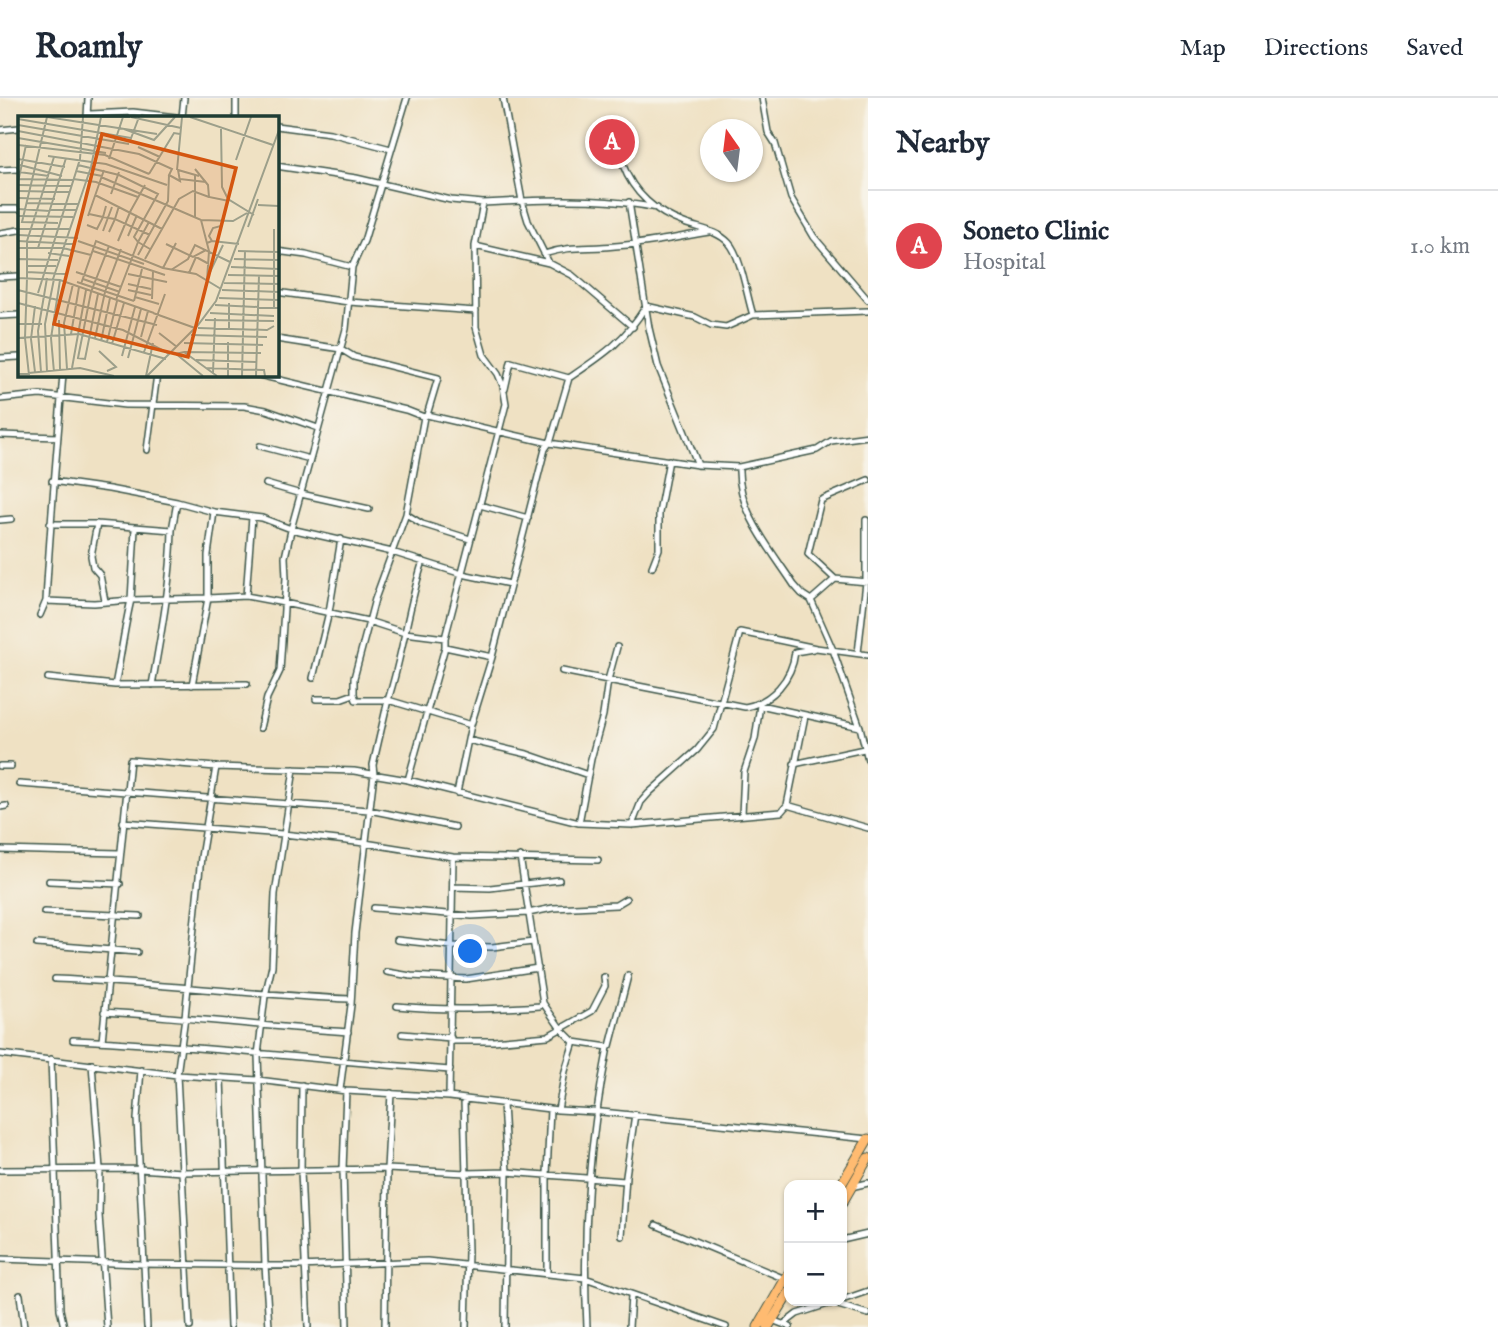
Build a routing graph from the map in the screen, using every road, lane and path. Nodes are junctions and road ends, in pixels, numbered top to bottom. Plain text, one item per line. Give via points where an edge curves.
1 (88, 98) edge
2 (184, 98) edge
3 (236, 98) edge
4 (407, 98) edge
5 (503, 98) edge
6 (762, 98) edge
7 (88, 116) edge
8 (89, 116) edge
9 (167, 116) edge
10 (182, 116) edge
11 (236, 116) edge
12 (278, 126) edge
13 (18, 128) edge
14 (0, 130) edge
15 (391, 149) junction
16 (623, 165) dead end
17 (278, 166) edge
18 (18, 169) edge
19 (0, 170) edge
20 (381, 185) junction
21 (522, 201) junction
22 (629, 202) junction
23 (482, 203) junction
24 (657, 208) junction
25 (0, 209) edge
26 (18, 209) edge
27 (18, 230) edge
28 (712, 232) junction
29 (0, 233) edge
30 (636, 244) junction
31 (475, 246) junction
32 (278, 251) edge
33 (544, 254) junction
34 (550, 263) junction
35 (352, 267) junction
36 (0, 276) edge
37 (18, 276) edge
38 (278, 292) edge
39 (868, 301) edge
40 (349, 302) junction
41 (646, 306) junction
42 (476, 311) junction
43 (868, 311) edge
44 (18, 315) edge
45 (752, 315) junction
46 (0, 316) edge
47 (633, 327) junction
48 (278, 339) edge
49 (341, 349) junction
50 (18, 357) edge
51 (0, 358) edge
52 (63, 376) edge
53 (157, 376) edge
54 (263, 376) edge
55 (569, 378) junction
56 (329, 392) junction
57 (504, 394) junction
58 (61, 398) junction
59 (0, 399) edge
60 (153, 406) junction
61 (425, 416) junction
62 (318, 428) junction
63 (499, 431) junction
64 (0, 435) edge
65 (868, 436) edge
66 (58, 437) junction
67 (549, 443) junction
68 (260, 446) dead end
69 (147, 450) dead end
70 (310, 459) junction
71 (669, 460) junction
72 (698, 465) junction
73 (739, 467) junction
74 (868, 480) edge
75 (52, 481) junction
76 (266, 484) dead end
77 (301, 494) junction
78 (177, 502) junction
79 (480, 505) junction
80 (369, 509) dead end
81 (214, 512) junction
82 (406, 514) junction
83 (252, 517) junction
84 (528, 518) junction
85 (10, 519) dead end
86 (0, 520) edge
87 (866, 520) edge
88 (50, 524) junction
89 (97, 524) junction
90 (135, 528) junction
91 (291, 529) junction
92 (172, 530) junction
93 (341, 539) junction
94 (470, 539) dead end
95 (392, 552) junction
96 (424, 561) junction
97 (652, 567) dead end
98 (462, 573) junction
99 (835, 579) junction
100 (867, 582) edge
101 (510, 584) junction
102 (246, 596) junction
103 (208, 598) junction
104 (131, 600) junction
105 (167, 600) junction
106 (811, 600) junction
107 (46, 601) junction
108 (105, 601) junction
109 (284, 603) junction
110 (329, 612) junction
111 (40, 615) dead end
112 (368, 621) junction
113 (405, 633) junction
114 (445, 638) junction
115 (445, 647) junction
116 (617, 647) dead end
117 (817, 648) junction
118 (833, 650) junction
119 (858, 653) junction
120 (868, 655) edge
121 (492, 657) junction
122 (562, 671) dead end
123 (48, 678) dead end
124 (313, 678) dead end
125 (608, 680) junction
126 (247, 684) dead end
127 (114, 685) junction
128 (152, 685) junction
129 (192, 685) junction
130 (354, 694) junction
131 (316, 699) dead end
132 (388, 700) junction
133 (722, 702) junction
134 (760, 705) junction
135 (428, 713) junction
136 (806, 716) junction
137 (471, 725) junction
138 (860, 727) junction
139 (260, 728) dead end
140 (468, 740) junction
141 (864, 749) junction
142 (868, 760) edge
143 (794, 764) junction
144 (0, 766) edge
145 (11, 766) dead end
146 (216, 766) junction
147 (294, 769) junction
148 (374, 774) junction
149 (588, 775) junction
150 (408, 780) junction
151 (19, 784) dead end
152 (127, 791) junction
153 (457, 793) junction
154 (211, 797) junction
155 (288, 803) junction
156 (787, 805) junction
157 (369, 810) junction
158 (742, 814) junction
159 (123, 822) junction
160 (579, 823) junction
161 (632, 825) junction
162 (868, 826) edge
163 (456, 827) dead end
164 (207, 828) junction
165 (283, 834) junction
166 (365, 843) junction
167 (0, 849) edge
168 (119, 853) dead end
169 (453, 857) junction
170 (520, 857) junction
171 (598, 860) dead end
172 (559, 880) dead end
173 (49, 881) dead end
174 (120, 884) dead end
175 (523, 885) junction
176 (453, 887) junction
177 (626, 900) dead end
178 (374, 908) dead end
179 (44, 912) dead end
180 (453, 913) junction
181 (528, 913) junction
182 (140, 916) dead end
183 (397, 940) dead end
184 (533, 942) junction
185 (37, 944) dead end
186 (452, 946) junction
187 (137, 952) dead end
188 (538, 968) junction
189 (387, 972) dead end
190 (628, 976) dead end
191 (604, 977) dead end
192 (452, 978) junction
193 (55, 979) dead end
194 (108, 981) junction
195 (188, 988) junction
196 (265, 996) junction
197 (351, 999) junction
198 (543, 1003) junction
199 (397, 1006) dead end
200 (451, 1010) junction
201 (104, 1012) junction
202 (186, 1017) junction
203 (262, 1027) junction
204 (561, 1029) junction
205 (348, 1032) junction
206 (402, 1034) dead end
207 (73, 1040) dead end
208 (451, 1040) junction
209 (102, 1041) junction
210 (574, 1042) junction
211 (180, 1046) junction
212 (608, 1047) junction
213 (0, 1054) edge
214 (258, 1055) junction
215 (51, 1059) junction
216 (344, 1063) junction
217 (92, 1064) junction
218 (141, 1070) junction
219 (450, 1070) junction
220 (177, 1074) junction
221 (221, 1078) junction
222 (258, 1080) junction
223 (302, 1085) junction
224 (343, 1090) junction
225 (391, 1093) junction
226 (449, 1097) junction
227 (464, 1100) junction
228 (503, 1104) junction
229 (555, 1109) junction
230 (595, 1112) junction
231 (635, 1114) dead end
232 (868, 1139) edge
233 (868, 1158) edge
234 (56, 1169) junction
235 (100, 1169) junction
236 (140, 1169) junction
237 (387, 1169) junction
238 (0, 1170) edge
239 (223, 1170) junction
240 (343, 1170) junction
241 (181, 1171) junction
242 (261, 1171) junction
243 (301, 1171) junction
244 (507, 1172) junction
245 (466, 1173) junction
246 (547, 1175) junction
247 (587, 1178) junction
248 (844, 1180) edge
249 (625, 1181) junction
250 (868, 1183) edge
251 (851, 1187) junction
252 (847, 1194) edge
253 (656, 1225) dead end
254 (868, 1234) edge
255 (622, 1236) dead end
256 (847, 1239) edge
257 (0, 1259) edge
258 (60, 1262) junction
259 (103, 1263) junction
260 (144, 1264) junction
261 (186, 1264) junction
262 (227, 1264) junction
263 (265, 1265) junction
264 (345, 1265) junction
265 (304, 1266) junction
266 (507, 1270) junction
267 (547, 1274) junction
268 (784, 1275) edge
269 (584, 1278) junction
270 (784, 1281) edge
271 (868, 1291) edge
272 (20, 1295) dead end
273 (631, 1296) junction
274 (847, 1298) edge
275 (784, 1301) edge
276 (847, 1304) edge
277 (820, 1306) edge
278 (868, 1314) edge
279 (770, 1323) edge
280 (787, 1326) edge
281 (24, 1327) edge
282 (64, 1327) edge
283 (107, 1327) edge
284 (147, 1327) edge
285 (190, 1327) edge
286 (230, 1327) edge
287 (269, 1327) edge
288 (308, 1327) edge
289 (347, 1327) edge
290 (385, 1327) edge
291 (466, 1327) edge
292 (505, 1327) edge
293 (587, 1327) edge
294 (629, 1327) edge
295 (726, 1327) edge
296 (758, 1327) edge

1 - 7 street
2 - 10 street
3 - 11 street
4 - 15 street
5 - 21 street
6 - 39 street via 768,132 791,198 814,237
8 - 9 street via 133,112
12 - 15 street via 330,133
13 - 14 street
15 - 20 street
16 - 24 street via 638,194
17 - 20 street
18 - 19 street
20 - 23 street
20 - 35 street
21 - 22 street
21 - 23 street
21 - 33 street
22 - 24 street
22 - 30 street
23 - 31 street
24 - 28 street
25 - 26 street
27 - 29 street
28 - 30 street
28 - 45 street via 736,254
30 - 33 street via 569,247
30 - 41 street
31 - 34 street
31 - 42 street
32 - 35 street
33 - 34 street
34 - 47 street via 572,275
35 - 40 street
36 - 37 street
38 - 40 street
40 - 42 street
40 - 49 street
41 - 45 street via 726,327
41 - 47 street
41 - 72 street via 658,366
42 - 57 street via 484,355 498,374
43 - 45 street
44 - 46 street
47 - 55 street via 611,350
48 - 49 street
49 - 56 street
49 - 61 street via 354,357 438,378
50 - 51 street
52 - 58 street
53 - 60 street
54 - 56 street
55 - 57 street via 511,362
55 - 67 street
56 - 61 street
56 - 62 street
56 - 91 street
57 - 63 street
58 - 59 street via 25,395
58 - 60 street
58 - 66 street
60 - 62 street via 244,406
60 - 69 street
61 - 63 street
61 - 82 street
62 - 70 street
63 - 67 street
63 - 79 street
64 - 66 street
65 - 73 street via 831,441 817,450
66 - 75 street
67 - 71 street
67 - 84 street
68 - 70 street
70 - 77 street
71 - 72 street
71 - 97 street via 659,513 659,549
72 - 73 street
73 - 106 street via 741,492 755,525 794,585
74 - 99 street via 821,500 817,510 808,554
75 - 78 street
75 - 88 street
76 - 77 street
77 - 80 street
77 - 91 street
78 - 81 street
78 - 92 street
79 - 84 street
79 - 98 street
81 - 83 street
81 - 103 street
82 - 94 street
82 - 95 street
83 - 91 street
83 - 102 street
84 - 101 street
85 - 86 street
87 - 100 street
88 - 89 street
88 - 107 street
89 - 90 street
89 - 108 street via 91,556
90 - 92 street
90 - 104 street
91 - 93 street
91 - 109 street
92 - 105 street
93 - 95 street
93 - 110 street
95 - 96 street
95 - 112 street
96 - 98 street
96 - 113 street
98 - 101 street
98 - 114 street
99 - 100 street
99 - 106 street
100 - 119 street
101 - 121 street
102 - 103 street
102 - 109 street
103 - 105 street
103 - 129 street
104 - 105 street
104 - 108 street
104 - 127 street
105 - 128 street
106 - 118 street
107 - 108 street
107 - 111 street
109 - 110 street
109 - 139 street via 280,671
110 - 112 street
110 - 124 street
112 - 113 street
112 - 130 street
113 - 114 street
113 - 132 street
114 - 115 street
115 - 121 street
115 - 135 street
116 - 125 street
117 - 118 street
117 - 133 street via 740,632
117 - 134 street via 795,652 789,676
118 - 119 street
118 - 138 street
119 - 120 street
121 - 137 street
122 - 125 street
123 - 127 street
125 - 133 street
125 - 149 street
126 - 129 street
127 - 128 street
128 - 129 street
130 - 131 street
130 - 132 street via 356,700
132 - 135 street
132 - 148 street
133 - 134 street via 745,708
133 - 161 street via 714,729 641,802
134 - 136 street
134 - 158 street via 744,772
135 - 137 street
135 - 150 street
136 - 138 street
136 - 143 street
137 - 140 street
138 - 141 street
140 - 149 street
140 - 153 street
141 - 142 street
141 - 143 street
143 - 156 street
144 - 145 street
146 - 147 street
146 - 152 street via 130,760
146 - 154 street
147 - 148 street
147 - 155 street
148 - 150 street
148 - 157 street
149 - 160 street
150 - 153 street
151 - 152 street
152 - 154 street
152 - 159 street
153 - 160 street
154 - 155 street
154 - 164 street
155 - 157 street
155 - 165 street
156 - 158 street via 781,812
156 - 162 street
157 - 163 street
157 - 166 street
158 - 161 street
159 - 164 street
159 - 194 street
160 - 161 street
164 - 165 street
164 - 195 street
165 - 166 street
165 - 196 street via 272,966
166 - 169 street
166 - 197 street
167 - 168 street
169 - 170 street
169 - 176 street
170 - 171 street
170 - 175 street
172 - 175 street
173 - 174 street
175 - 176 street
175 - 181 street
176 - 180 street
177 - 181 street via 616,905
178 - 180 street
179 - 182 street
180 - 181 street
180 - 186 street
181 - 184 street
183 - 186 street
184 - 186 street
184 - 188 street
185 - 187 street
186 - 192 street
188 - 192 street
188 - 198 street
189 - 192 street
190 - 212 street
191 - 204 street via 605,986 592,1011
192 - 200 street
193 - 194 street
194 - 195 street
194 - 201 street
195 - 196 street
195 - 202 street
196 - 197 street
196 - 203 street
197 - 205 street
198 - 200 street
198 - 204 street
199 - 200 street
200 - 208 street
201 - 202 street
201 - 209 street
202 - 203 street
202 - 211 street
203 - 205 street
203 - 214 street
204 - 208 street via 548,1036
204 - 210 street
205 - 216 street
206 - 208 street
207 - 209 street
208 - 219 street
209 - 211 street
210 - 212 street
210 - 229 street
211 - 214 street
211 - 220 street
212 - 230 street
213 - 215 street
214 - 216 street
214 - 222 street
215 - 217 street
215 - 234 street
216 - 219 street
216 - 224 street
217 - 218 street
217 - 235 street
218 - 220 street
218 - 236 street via 136,1119
219 - 226 street
220 - 221 street
220 - 241 street
221 - 222 street
221 - 239 street
222 - 223 street
222 - 242 street
223 - 224 street
223 - 243 street
224 - 225 street
224 - 240 street
225 - 226 street
225 - 237 street
226 - 227 street
227 - 228 street
227 - 245 street
228 - 229 street
228 - 244 street
229 - 230 street
229 - 232 street
229 - 246 street
230 - 247 street
231 - 249 street
232 - 248 main road
233 - 251 main road
234 - 235 street
234 - 238 street
234 - 258 street
235 - 236 street
235 - 259 street
236 - 241 street
236 - 260 street
237 - 240 street
237 - 245 street
237 - 290 street
239 - 241 street
239 - 242 street
239 - 262 street
240 - 243 street
240 - 264 street
241 - 261 street
242 - 243 street
242 - 263 street
243 - 265 street
244 - 245 street
244 - 246 street
244 - 266 street
245 - 291 street
246 - 247 street
246 - 267 street
247 - 249 street
247 - 269 street
249 - 255 street
250 - 251 street
251 - 252 main road
253 - 268 street
254 - 256 street
257 - 258 street
258 - 259 street
258 - 282 street
259 - 260 street
259 - 283 street
260 - 261 street
260 - 284 street
261 - 262 street
261 - 285 street
262 - 263 street
262 - 286 street
263 - 265 street
263 - 287 street
264 - 265 street
264 - 266 street via 426,1261
264 - 289 street
265 - 288 street
266 - 267 street
266 - 292 street
267 - 269 street
269 - 273 street
269 - 293 street
270 - 296 main road
271 - 274 street
272 - 281 street
273 - 294 street
273 - 295 street
275 - 279 main road
276 - 278 street
277 - 280 street via 797,1314
279 - 280 street

